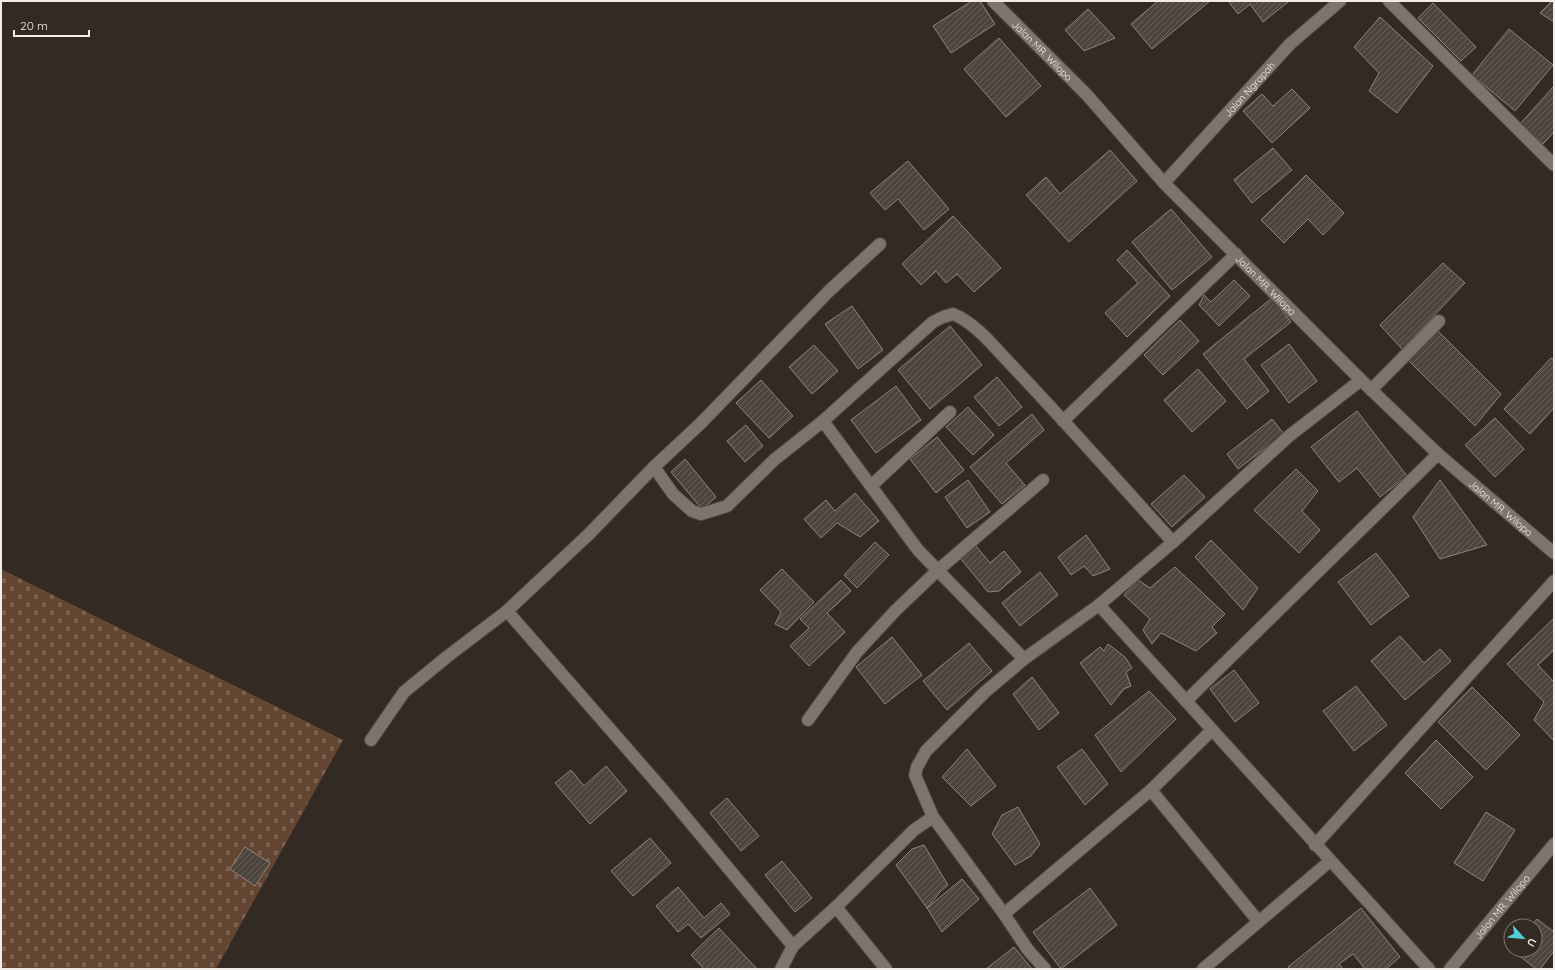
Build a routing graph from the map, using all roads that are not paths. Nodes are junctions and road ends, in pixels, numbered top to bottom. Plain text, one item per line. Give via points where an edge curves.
1 (993, 1) edge
2 (1340, 1) edge
3 (1389, 1) edge
4 (1554, 165) edge
5 (1164, 183) junction
6 (880, 244) dead end
7 (1236, 254) junction
8 (1439, 321) dead end
9 (1361, 380) junction
10 (1372, 390) junction
11 (950, 412) dead end
12 (823, 421) junction
13 (1063, 421) junction
14 (1438, 454) junction
15 (654, 466) junction
16 (1043, 480) dead end
17 (871, 486) junction
18 (1174, 542) junction
19 (1554, 553) edge
20 (938, 570) junction
21 (1554, 581) edge
22 (1099, 605) junction
23 (507, 611) junction
24 (1024, 659) junction
25 (1186, 701) junction
26 (808, 720) dead end
27 (1212, 730) junction
28 (371, 740) dead end
29 (1151, 790) junction
30 (933, 817) junction
31 (1554, 844) edge
32 (1316, 845) junction
33 (1330, 861) junction
34 (836, 907) junction
35 (1004, 914) junction
36 (1258, 921) junction
37 (793, 946) junction
38 (782, 969) edge
39 (886, 969) edge
40 (1045, 969) edge
41 (1203, 969) edge
42 (1429, 969) edge
43 (1450, 969) edge

1 - 5 street, Jalan MR. Wilopo via 1087,95
2 - 5 street, Jalan Ngrapah via 1290,44
3 - 4 street
5 - 7 street, Jalan MR. Wilopo
6 - 15 street via 829,291 701,422
7 - 9 street, Jalan MR. Wilopo
7 - 13 street
8 - 10 street
9 - 10 street, Jalan MR. Wilopo
9 - 18 street via 1289,436
10 - 14 street, Jalan MR. Wilopo
11 - 17 street
12 - 13 street via 933,322 953,314 969,323
12 - 15 street via 774,460 727,506 701,514 692,511 673,494
12 - 17 street
13 - 18 street
14 - 19 street, Jalan MR. Wilopo
14 - 25 street
15 - 23 street via 588,535
16 - 20 street
17 - 20 street via 918,550
18 - 22 street
20 - 24 street
20 - 26 street via 876,630 834,682
21 - 32 street
22 - 24 street
22 - 25 street
23 - 28 street via 404,692
23 - 37 street via 664,791
24 - 30 street via 985,692 926,751 917,767 916,775
25 - 27 street
27 - 29 street
27 - 32 street
29 - 35 street
29 - 36 street
30 - 34 street via 914,830
30 - 35 street
31 - 43 street, Jalan MR. Wilopo
32 - 33 street
33 - 36 street
33 - 42 street
34 - 37 street
34 - 39 street
35 - 40 street via 1028,950
36 - 41 street
37 - 38 street

